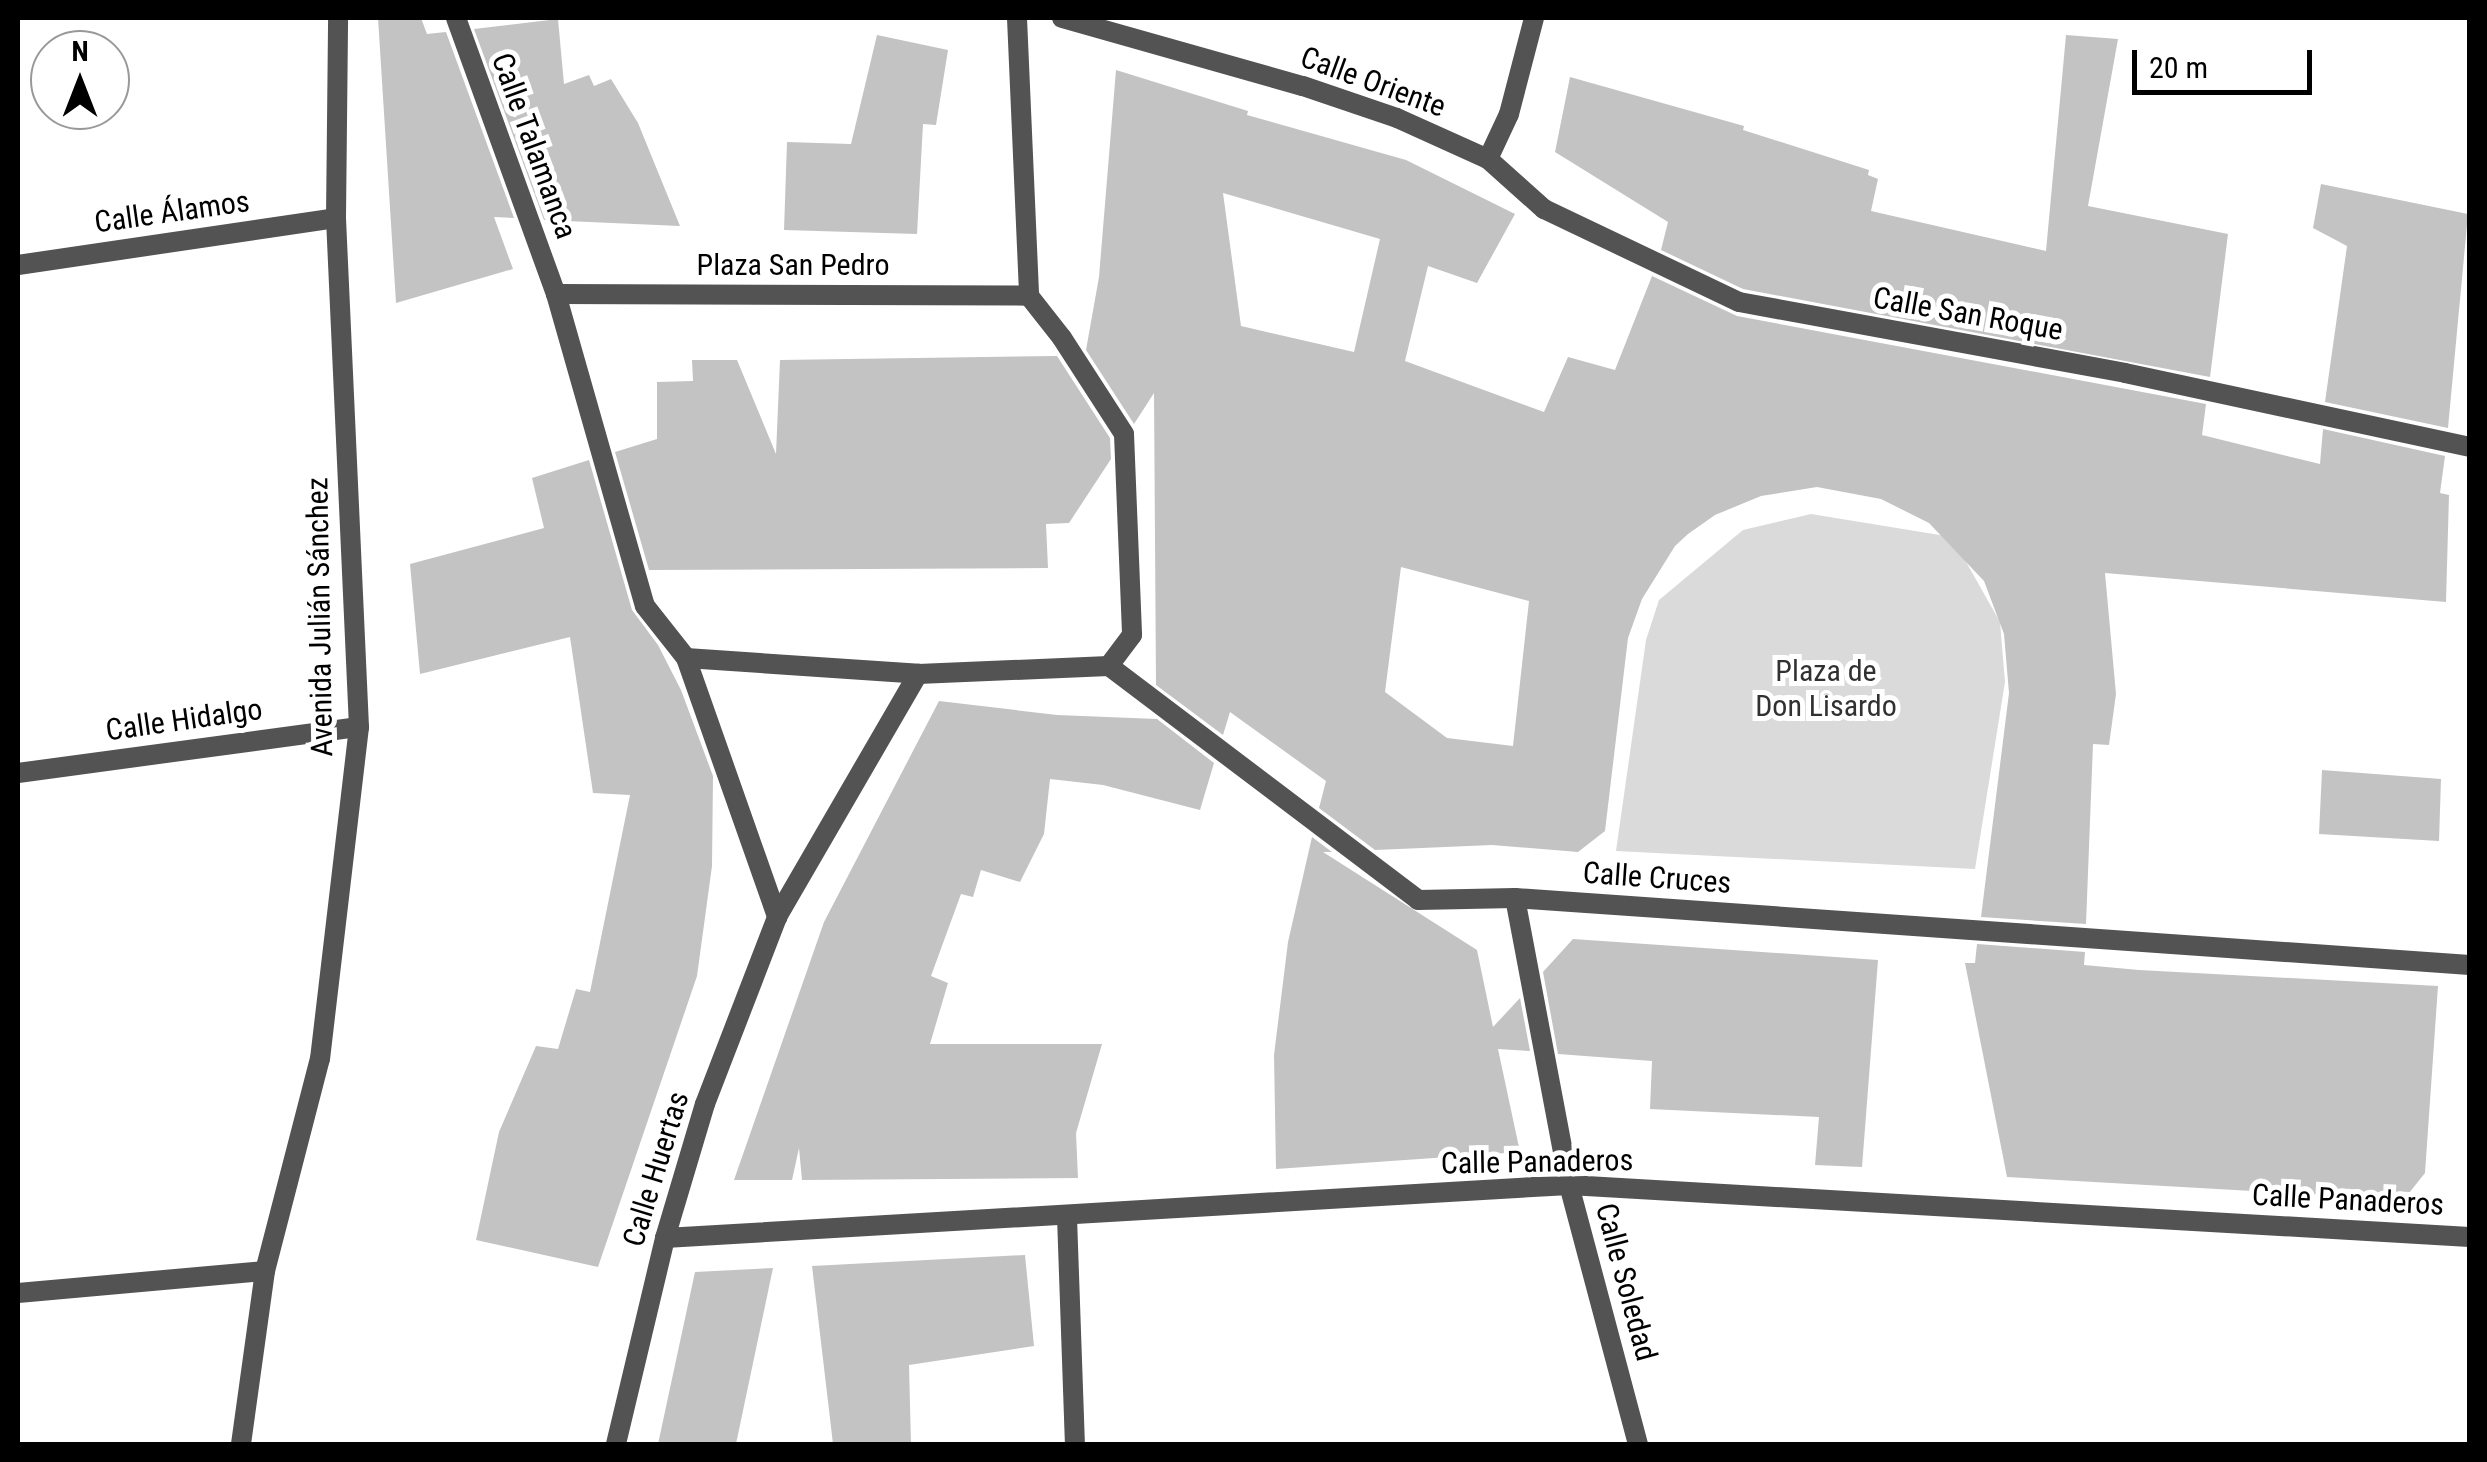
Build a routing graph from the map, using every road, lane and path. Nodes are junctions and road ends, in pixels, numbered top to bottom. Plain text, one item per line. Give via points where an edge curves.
1 (338, 18) edge
2 (456, 18) edge
3 (1016, 18) edge
4 (1062, 18) edge
5 (1534, 18) edge
6 (1488, 159) junction
7 (336, 218) junction
8 (18, 265) edge
9 (556, 294) junction
10 (1029, 296) junction
11 (2470, 447) edge
12 (686, 658) junction
13 (1109, 666) junction
14 (918, 674) junction
15 (359, 727) junction
16 (18, 773) edge
17 (1515, 898) junction
18 (777, 917) junction
19 (2470, 965) edge
20 (1569, 1184) junction
21 (1068, 1218) junction
22 (2470, 1237) edge
23 (665, 1238) junction
24 (265, 1271) junction
25 (18, 1293) edge
26 (241, 1444) edge
27 (616, 1444) edge
28 (1074, 1444) edge
29 (1638, 1444) edge

1 - 7 street, Avenida Julián Sánchez
2 - 9 street, Calle Talamanca
3 - 10 street
4 - 6 street, Calle Oriente via 1303,86
5 - 6 street via 1509,114
6 - 11 street, Calle San Roque via 1544,209 1739,302 2124,373
7 - 8 street, Calle Álamos
7 - 15 street, Avenida Julián Sánchez
9 - 10 street, Plaza San Pedro
9 - 12 street via 646,606
10 - 13 street via 1124,434 1132,634
12 - 14 street
12 - 18 street
13 - 14 street
13 - 17 street, Calle Cruces via 1418,900
14 - 18 street, Calle Huertas
15 - 16 street, Calle Hidalgo
15 - 24 street, Avenida Julián Sánchez via 320,1059
17 - 19 street, Calle Cruces
17 - 20 street, Calle Soledad
18 - 23 street, Calle Huertas via 705,1104
20 - 21 street, Calle Panaderos
20 - 22 street, Calle Panaderos
20 - 29 street, Calle Soledad
21 - 23 street, Calle Panaderos
21 - 28 street
23 - 27 street, Calle Huertas
24 - 25 street
24 - 26 street, Avenida Julián Sánchez

